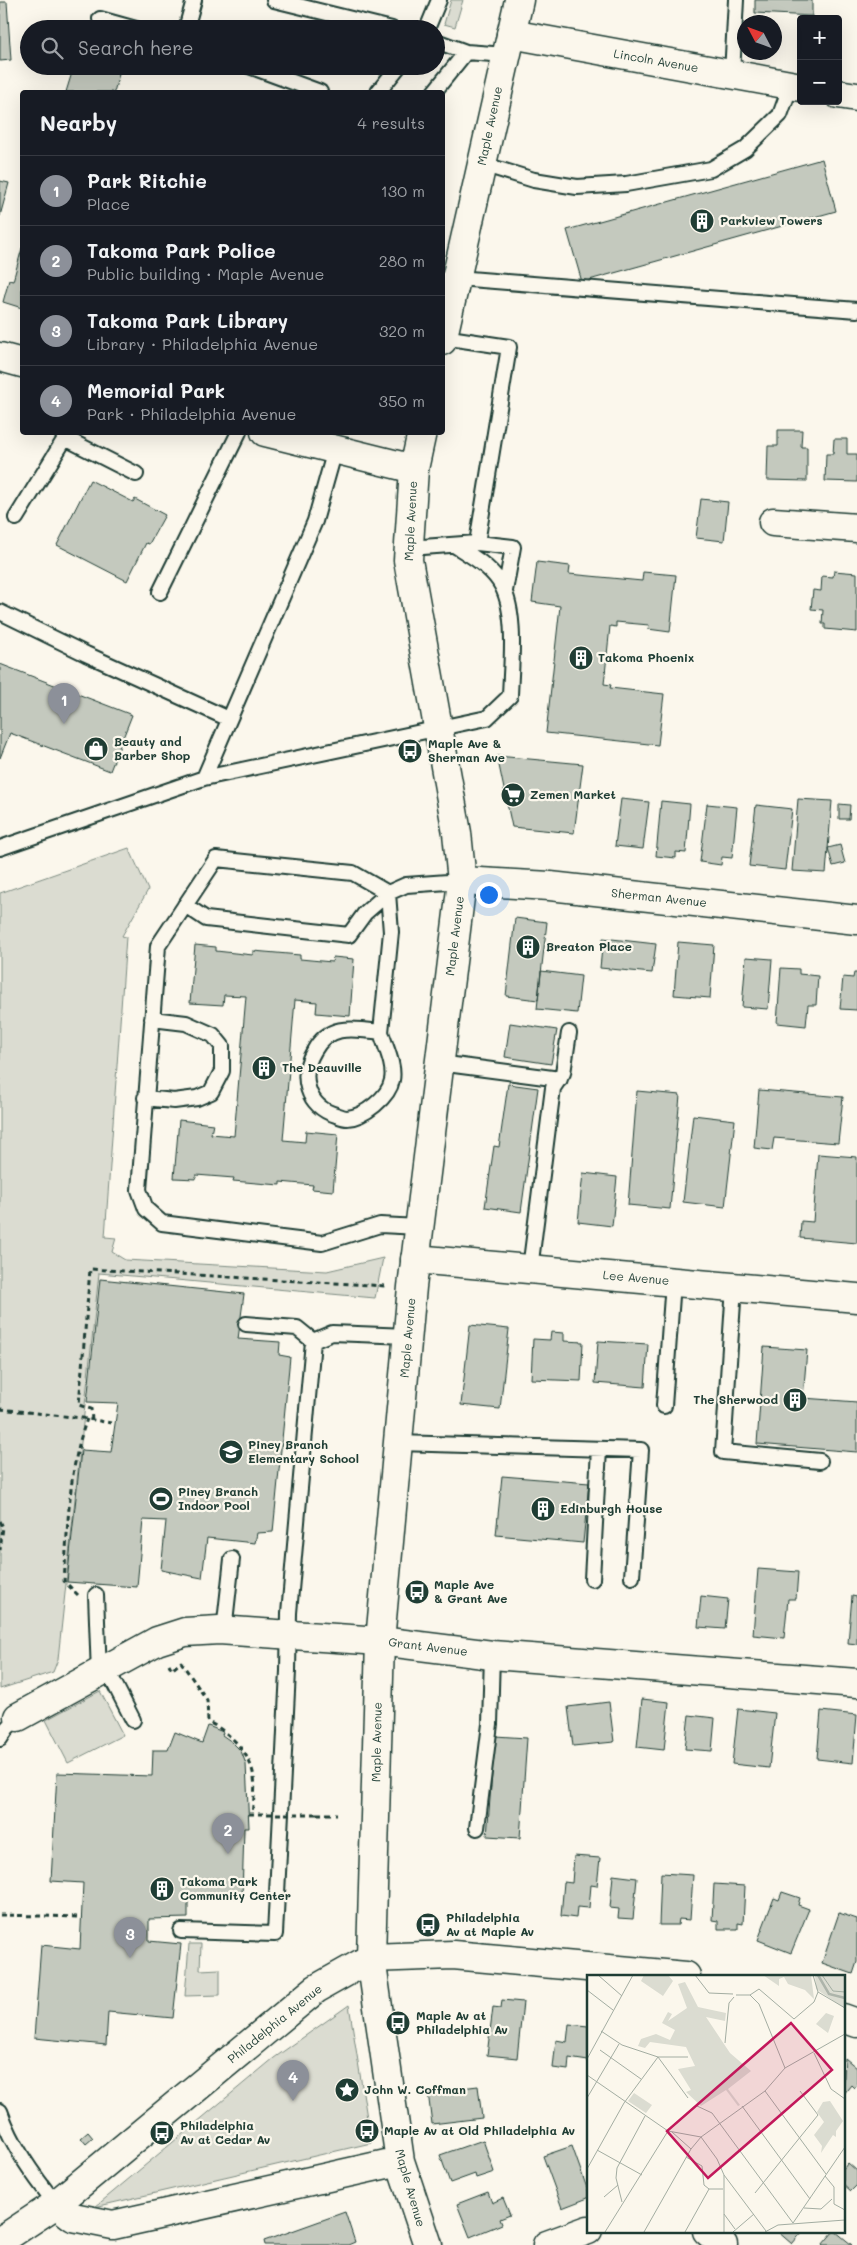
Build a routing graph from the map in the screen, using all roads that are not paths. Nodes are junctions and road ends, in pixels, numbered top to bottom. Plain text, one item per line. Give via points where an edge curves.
1 (194, 0) edge
2 (274, 0) edge
3 (439, 0) edge
4 (519, 0) edge
5 (736, 0) edge
6 (100, 19) dead end
7 (104, 20) edge
8 (188, 20) edge
9 (355, 20) edge
10 (431, 20) edge
11 (445, 44) edge
12 (509, 44) junction
13 (466, 52) junction
14 (732, 74) junction
15 (274, 75) edge
16 (392, 75) edge
17 (796, 86) edge
18 (315, 90) edge
19 (380, 90) edge
20 (436, 90) edge
21 (842, 95) edge
22 (857, 97) edge
23 (482, 164) junction
24 (457, 278) junction
25 (857, 310) edge
26 (445, 330) edge
27 (445, 339) edge
28 (0, 356) edge
29 (20, 362) edge
30 (238, 435) edge
31 (281, 435) edge
32 (421, 435) edge
33 (68, 436) edge
34 (325, 443) edge
35 (414, 469) junction
36 (136, 474) dead end
37 (16, 518) dead end
38 (773, 522) dead end
39 (857, 528) edge
40 (477, 543) junction
41 (454, 545) junction
42 (409, 548) junction
43 (505, 591) junction
44 (160, 592) dead end
45 (0, 612) edge
46 (229, 719) junction
47 (438, 729) junction
48 (204, 778) junction
49 (0, 848) edge
50 (462, 881) junction
51 (388, 893) junction
52 (185, 905) junction
53 (857, 920) edge
54 (152, 1019) junction
55 (381, 1032) junction
56 (569, 1033) dead end
57 (439, 1062) junction
58 (560, 1078) junction
59 (145, 1098) junction
60 (419, 1227) junction
61 (416, 1259) junction
62 (530, 1269) junction
63 (673, 1282) junction
64 (734, 1287) junction
65 (857, 1298) edge
66 (246, 1324) dead end
67 (408, 1336) junction
68 (313, 1341) junction
69 (664, 1406) dead end
70 (398, 1443) junction
71 (599, 1449) junction
72 (820, 1461) dead end
73 (232, 1559) dead end
74 (632, 1576) dead end
75 (592, 1579) dead end
76 (96, 1595) dead end
77 (224, 1630) junction
78 (277, 1634) junction
79 (380, 1641) junction
80 (492, 1655) junction
81 (103, 1671) junction
82 (857, 1683) edge
83 (18, 1717) joint
84 (133, 1720) dead end
85 (0, 1739) edge
86 (476, 1828) dead end
87 (181, 1931) dead end
88 (371, 1958) junction
89 (675, 1975) edge
90 (844, 2018) edge
91 (857, 2023) edge
92 (0, 2111) edge
93 (400, 2162) junction
94 (56, 2204) junction
95 (587, 2230) edge
96 (708, 2232) edge
97 (3, 2242) edge
98 (428, 2245) edge
99 (547, 2245) edge
100 (723, 2245) edge

1 - 8 lane
2 - 9 lane
3 - 10 lane
4 - 12 street, Maple Avenue
5 - 14 lane
6 - 7 lane
11 - 13 lane
12 - 13 lane
12 - 14 street, Lincoln Avenue
12 - 23 street, Maple Avenue
13 - 20 lane
14 - 17 street, Lincoln Avenue
15 - 18 lane
16 - 19 lane
17 - 23 lane via 780,115 744,149 711,169 626,184 577,187 534,180
21 - 22 street
23 - 24 street, Maple Avenue
24 - 25 lane
24 - 26 street, Maple Avenue
27 - 40 lane via 509,347
28 - 29 street
30 - 44 lane
31 - 34 street
32 - 35 street, Maple Avenue
33 - 36 lane
33 - 37 lane
34 - 35 street
34 - 46 lane via 314,521
35 - 42 street, Maple Avenue
38 - 39 street
40 - 41 lane
40 - 43 lane via 512,547
41 - 42 lane
41 - 43 lane via 487,568
42 - 47 street, Maple Avenue via 408,560
43 - 47 lane via 513,635 510,696 487,718
45 - 46 lane
46 - 48 lane
47 - 48 lane
47 - 50 street, Maple Avenue via 457,833
48 - 49 lane
50 - 51 lane via 406,885
50 - 53 street, Sherman Avenue via 550,886
50 - 57 street, Maple Avenue
51 - 52 lane via 365,913 349,935 206,919
51 - 52 lane via 353,873 216,859
51 - 55 lane via 391,932
52 - 54 lane via 158,946
54 - 59 lane
54 - 59 lane via 186,1023 214,1035 222,1046 222,1071 211,1092 197,1098
55 - 55 lane via 340,1029 319,1040 310,1057 306,1082 311,1099 327,1112 348,1118 372,1109 387,1093 392,1080 392,1068
56 - 58 lane
57 - 58 lane
57 - 60 street, Maple Avenue
58 - 62 lane via 554,1088
59 - 60 lane via 139,1190 146,1209 162,1223 322,1243 380,1225
60 - 61 street, Maple Avenue
61 - 62 street, Lee Avenue
61 - 67 street, Maple Avenue
62 - 63 street, Lee Avenue
63 - 64 street, Lee Avenue
63 - 69 lane
64 - 65 street, Lee Avenue
64 - 72 lane via 723,1452
66 - 68 lane via 297,1328
67 - 68 lane via 332,1333
67 - 70 street, Maple Avenue
68 - 78 lane via 289,1613
70 - 71 lane
70 - 79 street, Maple Avenue
71 - 74 lane via 642,1450
71 - 75 lane
73 - 77 lane
76 - 81 lane
77 - 78 street, Grant Avenue
77 - 81 street, Grant Avenue via 185,1632 157,1642
78 - 79 street, Grant Avenue
78 - 87 lane via 275,1934
79 - 80 street, Grant Avenue
79 - 88 street, Maple Avenue
80 - 82 street, Grant Avenue
80 - 86 lane via 490,1724
81 - 83 street, Grant Avenue
81 - 84 lane
83 - 85 lane
88 - 89 street, Philadelphia Avenue via 453,1955
88 - 93 street, Maple Avenue
88 - 94 street, Philadelphia Avenue via 316,1989
90 - 91 street
92 - 94 lane via 8,2134
93 - 94 street via 112,2224 73,2217
93 - 98 street, Maple Avenue
94 - 97 street, Philadelphia Avenue
95 - 99 street
96 - 100 street

